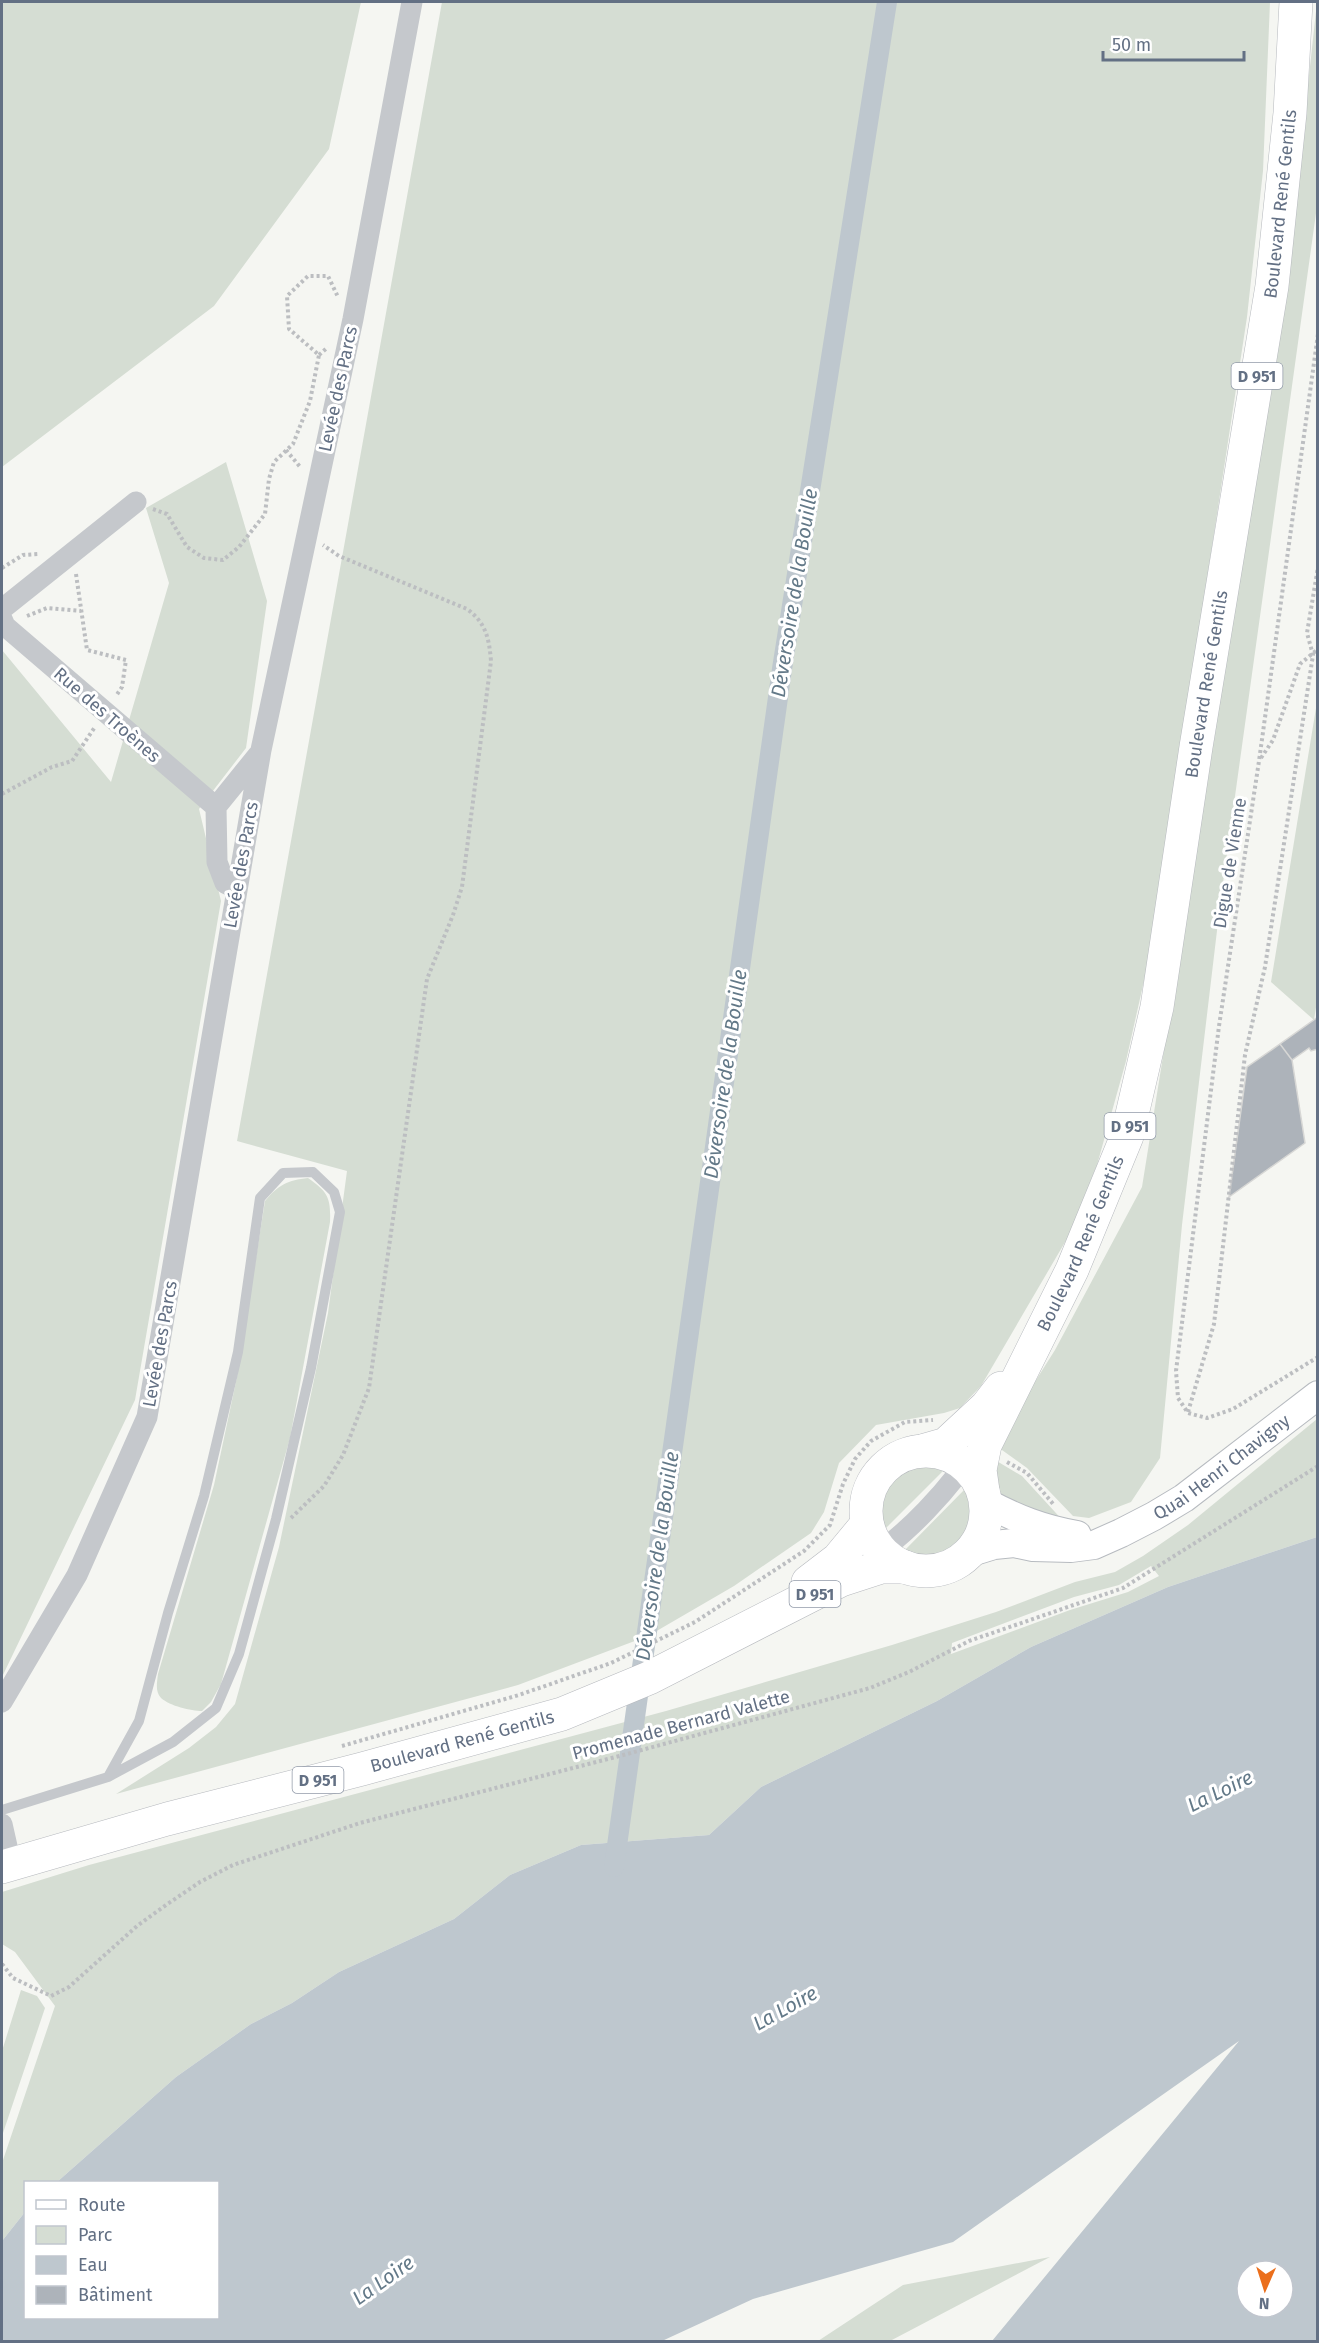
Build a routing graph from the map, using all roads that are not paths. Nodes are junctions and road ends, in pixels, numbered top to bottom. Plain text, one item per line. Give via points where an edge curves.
1 (412, 2) edge
2 (1296, 2) edge
3 (136, 502) road end
4 (3, 618) edge
5 (261, 753) junction
6 (216, 807) junction
7 (237, 889) junction
8 (1034, 1347) junction
9 (1317, 1395) edge
10 (932, 1436) junction
11 (964, 1464) junction
12 (984, 1496) junction
13 (1121, 1533) junction
14 (884, 1547) junction
15 (968, 1553) junction
16 (730, 1636) junction
17 (2, 1702) edge
18 (108, 1777) junction
19 (2, 1810) edge
20 (2, 1824) edge
21 (5, 1865) edge

1 - 5 street, Levée des Parcs via 351,328
2 - 8 main road, Boulevard René Gentils / D 951 via 1290,113 1272,286 1157,1007 1127,1137 1072,1270
3 - 4 street
4 - 6 street, Rue des Troènes
5 - 6 street
5 - 7 street, Levée des Parcs
6 - 7 street via 217,862 225,883
7 - 17 street, Levée des Parcs via 147,1417 77,1575
8 - 10 main road, Boulevard René Gentils / D 951 via 987,1406 946,1443
8 - 11 street
8 - 12 main road, Boulevard René Gentils / D 951 via 984,1447 980,1470
9 - 13 main road, Quai Henri Chavigny via 1184,1497
10 - 11 main road
10 - 14 main road, Boulevard René Gentils via 910,1453 896,1458 879,1474 868,1494 865,1509
11 - 12 main road via 977,1479
11 - 14 street via 944,1490
12 - 13 main road via 1023,1522 1047,1530 1081,1536
12 - 15 main road, Boulevard René Gentils via 983,1530
13 - 15 main road, Quai Henri Chavigny via 1094,1545 1071,1548 1014,1543
14 - 15 main road via 921,1571 954,1564
14 - 16 main road, Boulevard René Gentils / D 951 via 838,1559
14 - 16 main road, Boulevard René Gentils / D 951 via 881,1567 863,1571
16 - 21 main road, Boulevard René Gentils / D 951 via 649,1678 562,1714
18 - 18 lane via 139,1721 204,1496 238,1352 260,1198 283,1173 313,1172 334,1192 340,1212 311,1368 239,1654 216,1708 173,1742
18 - 19 lane
20 - 21 street

